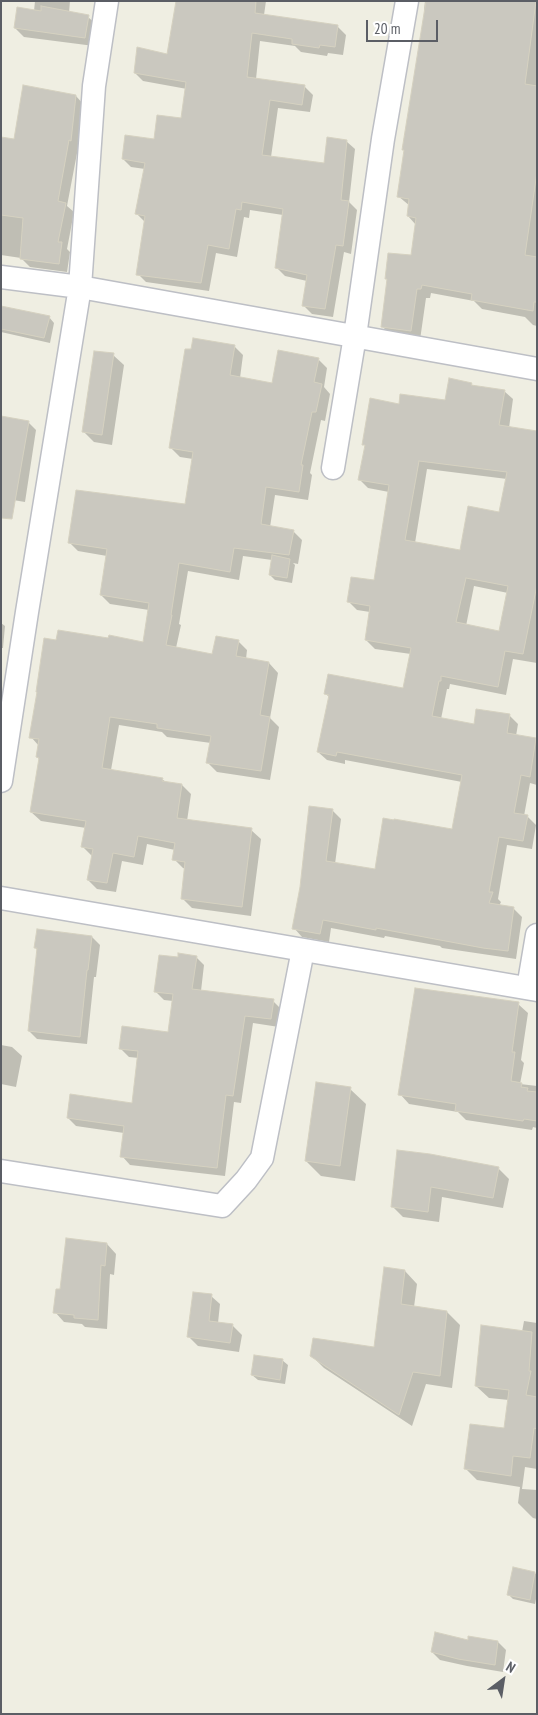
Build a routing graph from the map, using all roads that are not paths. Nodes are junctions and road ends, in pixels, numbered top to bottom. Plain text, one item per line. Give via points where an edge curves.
1 (107, 1) edge
2 (407, 1) edge
3 (1, 277) edge
4 (80, 287) junction
5 (355, 336) junction
6 (537, 369) edge
7 (333, 468) dead end
8 (1, 781) edge
9 (1, 898) edge
10 (537, 935) edge
11 (303, 950) junction
12 (533, 989) edge
13 (1, 1171) edge

1 - 4 street via 94,86
2 - 5 street via 383,139
3 - 4 street
4 - 5 street
4 - 8 street
5 - 6 street
5 - 7 street
9 - 11 street
10 - 12 street
11 - 12 street
11 - 13 street via 262,1158 222,1206

